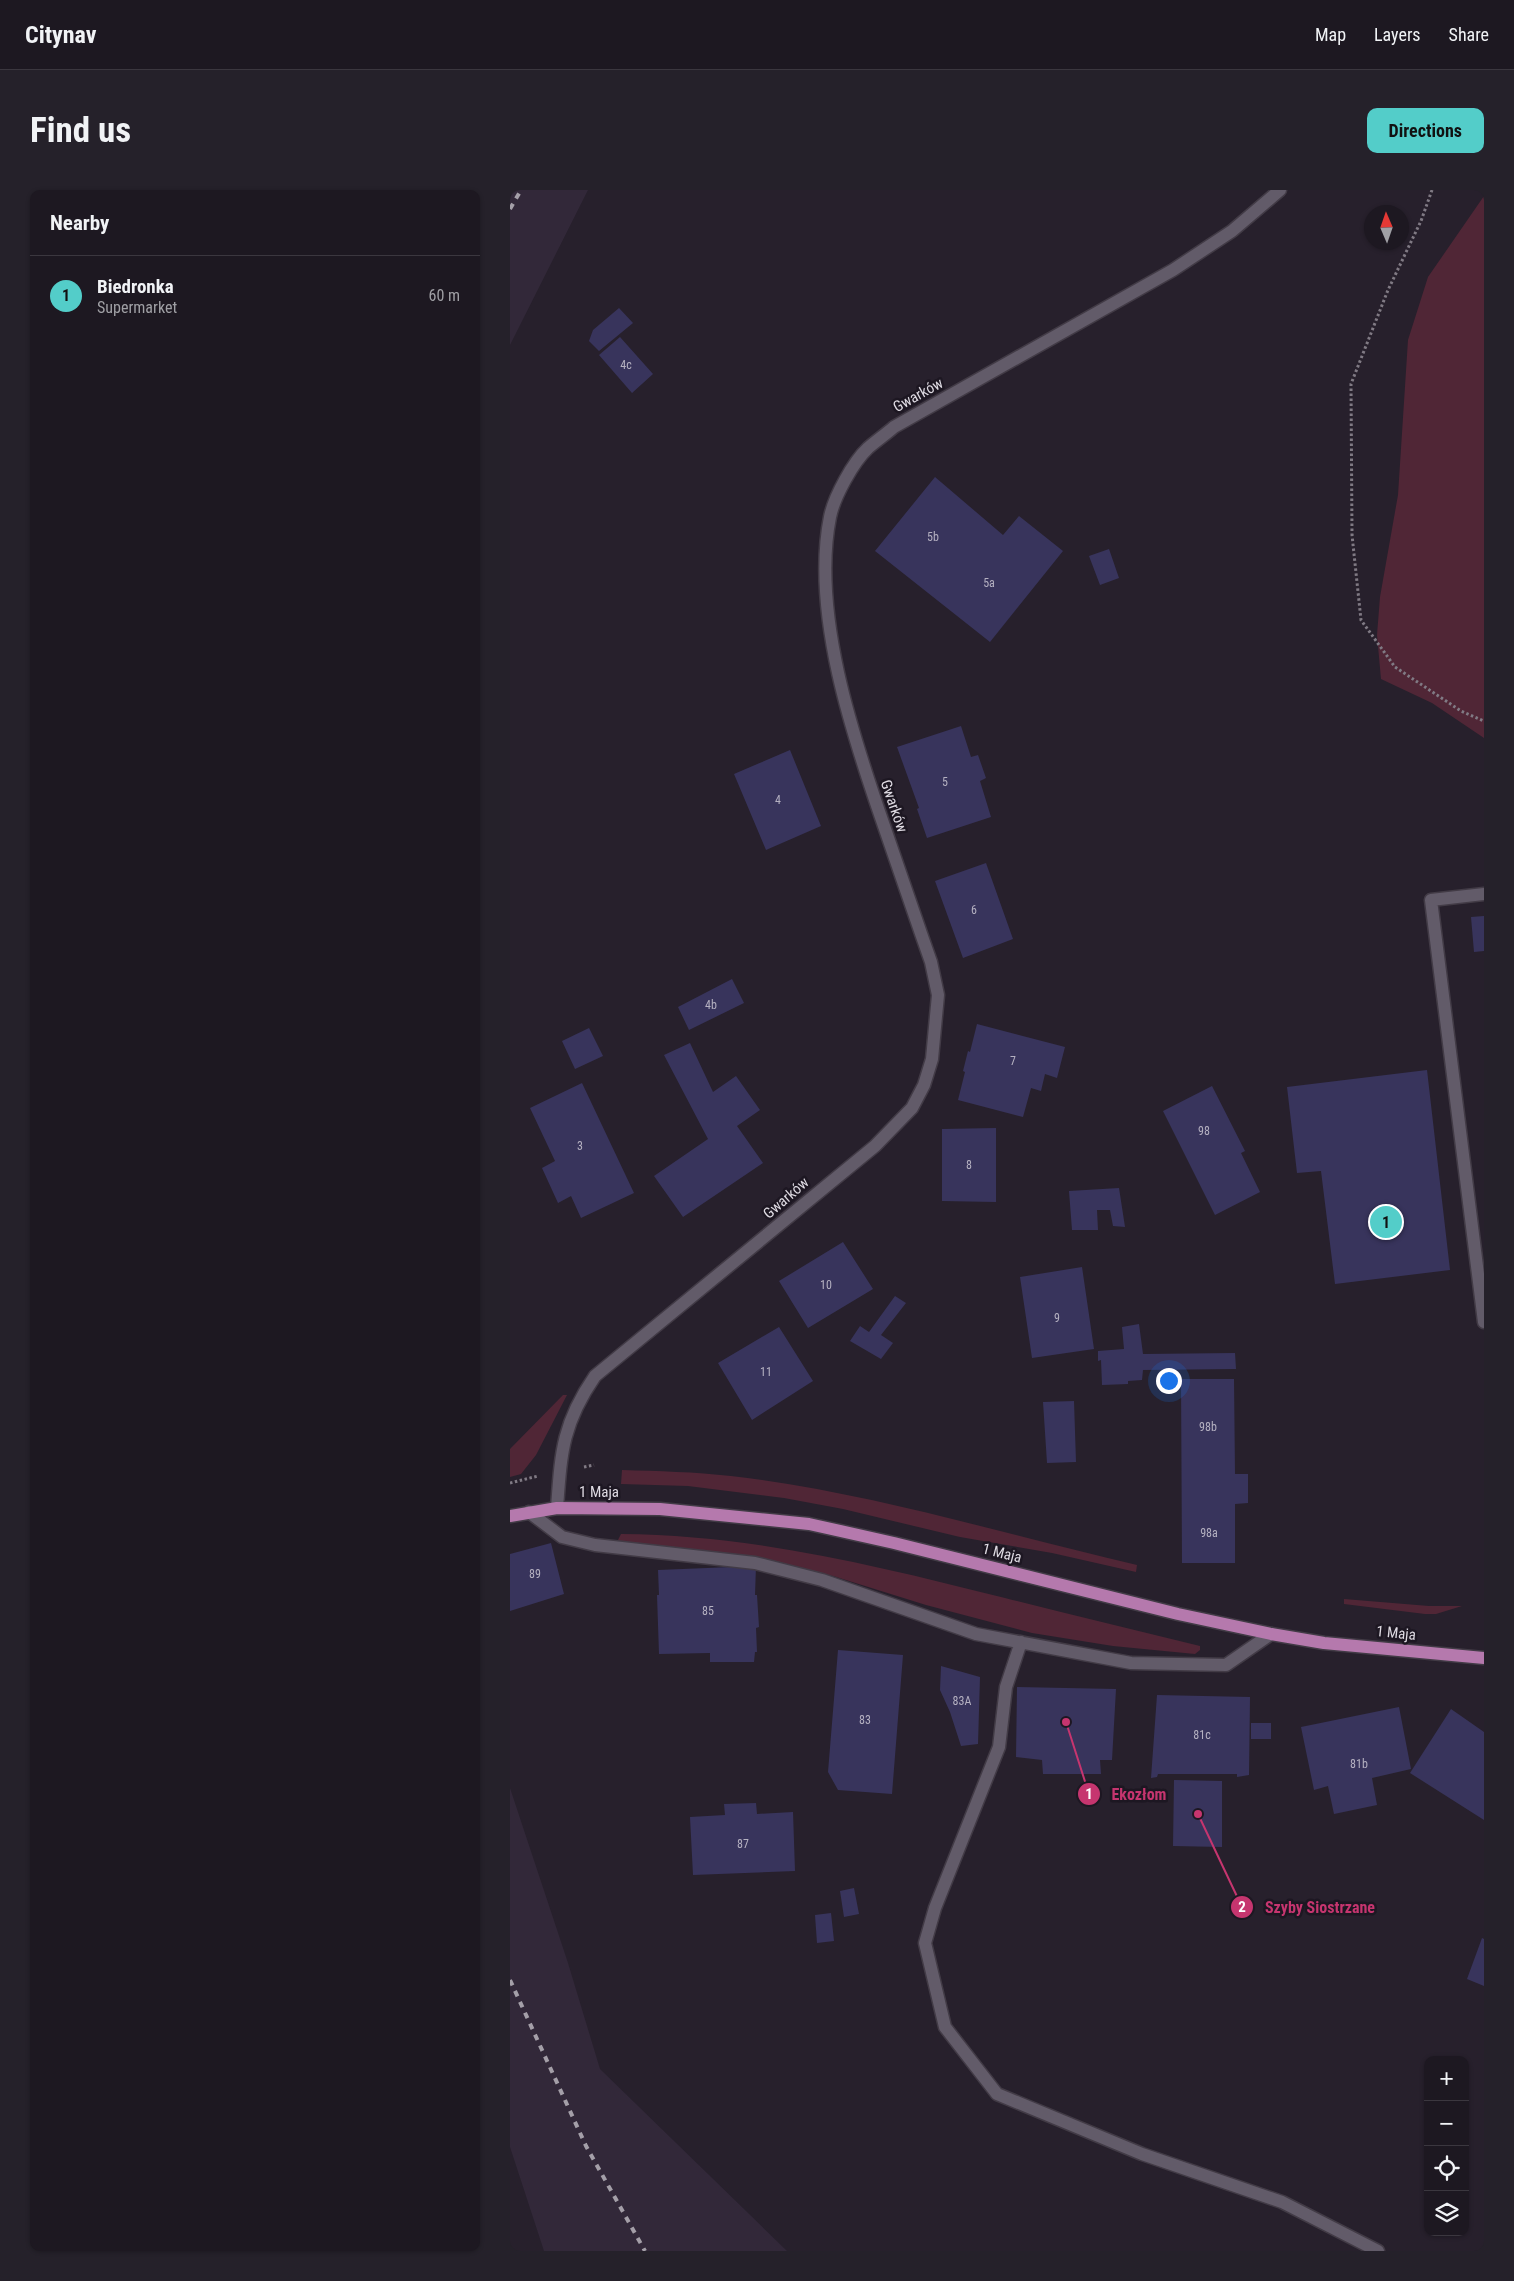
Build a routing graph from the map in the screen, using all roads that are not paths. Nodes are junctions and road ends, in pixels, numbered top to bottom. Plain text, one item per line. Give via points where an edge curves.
1 (1280, 190) edge
2 (1484, 894) edge
3 (1484, 1322) edge
4 (556, 1508) junction
5 (529, 1512) junction
6 (510, 1516) edge
7 (1271, 1634) junction
8 (1021, 1642) junction
9 (1484, 1658) edge
10 (1378, 2251) edge

1 - 4 street, Gwarków via 1232,231 1173,270 894,427 867,450 838,494 830,516 826,576 837,668 851,726 931,962 938,995 932,1059 924,1086 912,1108 875,1146 595,1376 574,1408 561,1449
2 - 3 street via 1430,900
4 - 5 main road, 1 Maja
4 - 7 main road, 1 Maja via 660,1509 809,1524
5 - 6 main road, 1 Maja
5 - 8 street via 562,1537 595,1545 755,1563 822,1580 976,1634
7 - 8 street via 1226,1665 1131,1663
7 - 9 main road, 1 Maja via 1324,1643
8 - 10 street via 1006,1687 999,1747 935,1908 925,1944 945,2027 997,2094 1142,2154 1282,2202

